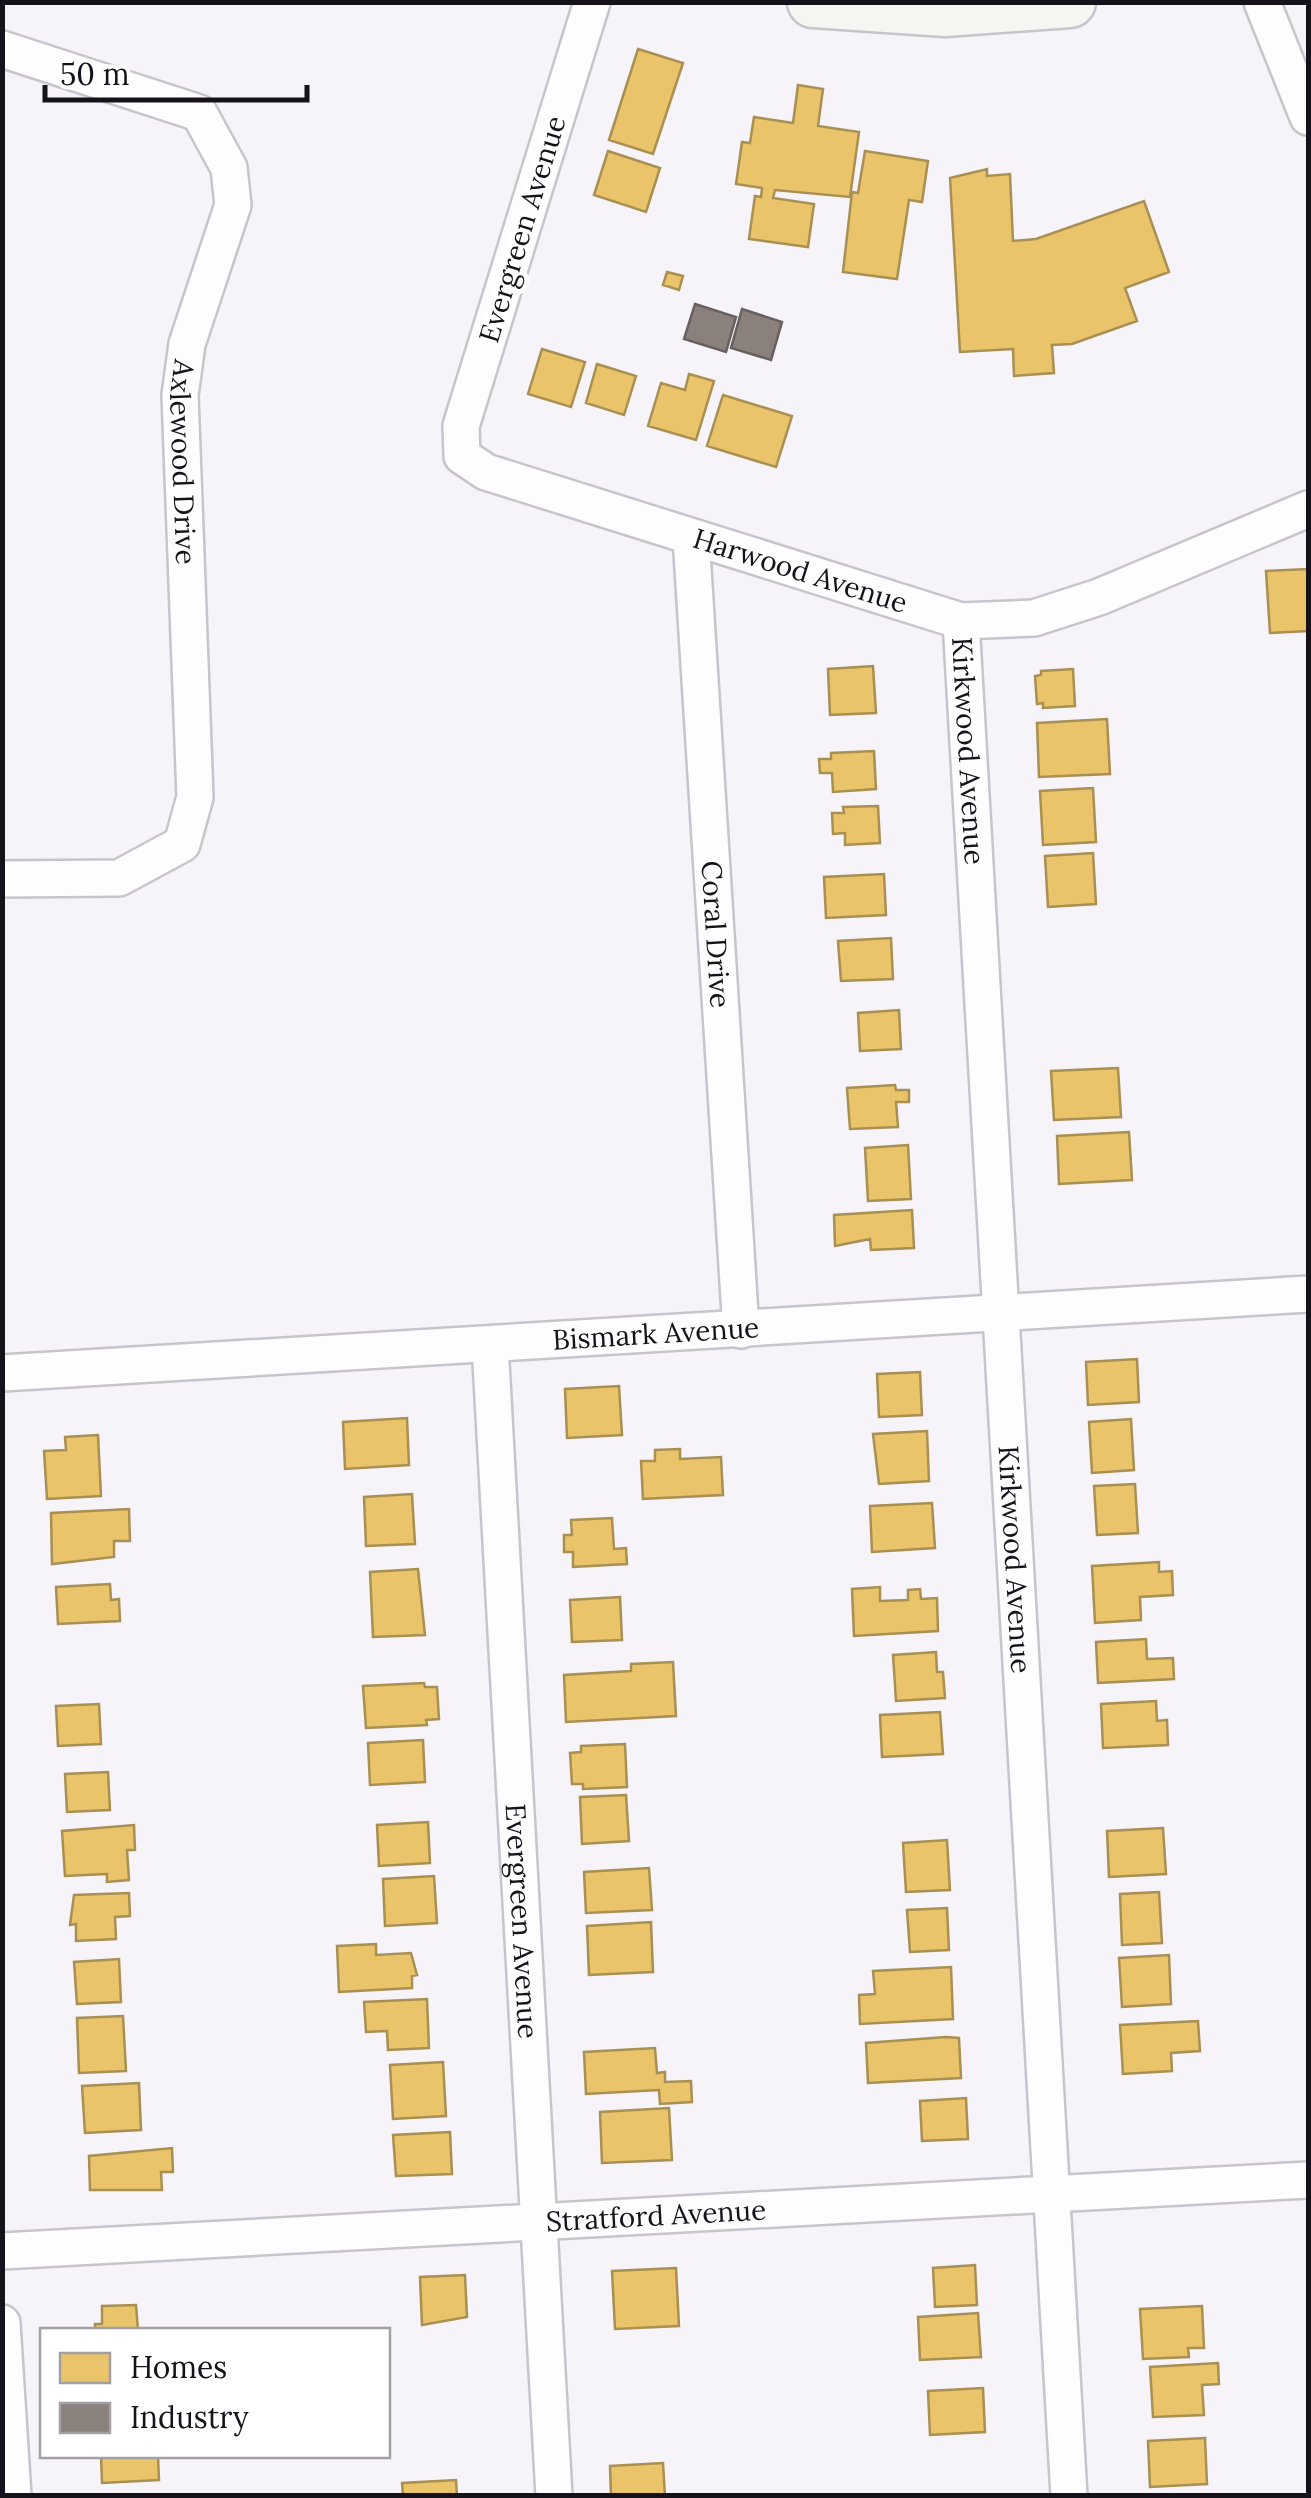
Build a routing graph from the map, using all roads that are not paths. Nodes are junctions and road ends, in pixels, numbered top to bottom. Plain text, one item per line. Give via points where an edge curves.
1 (592, 2) edge
2 (813, 2) edge
3 (1070, 2) edge
4 (1262, 2) edge
5 (2, 49) edge
6 (1308, 117) edge
7 (462, 456) joint
8 (1308, 509) edge
9 (691, 537) junction
10 (961, 621) junction
11 (2, 880) edge
12 (1308, 1294) edge
13 (1001, 1314) junction
14 (741, 1330) junction
15 (490, 1344) junction
16 (2, 1374) edge
17 (1308, 2180) edge
18 (1052, 2194) junction
19 (538, 2222) junction
20 (2, 2250) edge
21 (2, 2323) edge
22 (14, 2496) edge
23 (554, 2496) edge
24 (1070, 2496) edge

1 - 7 street, Evergreen Avenue via 461,426
2 - 3 street via 945,12
4 - 6 street
5 - 11 street, Axlewood Drive via 199,113 229,168 233,205 187,344 180,395 195,796 182,844 119,878
7 - 9 street, Harwood Avenue via 486,472
8 - 10 street, Harwood Avenue via 1034,618
9 - 10 street, Harwood Avenue
9 - 14 street, Coral Drive
10 - 13 street, Kirkwood Avenue
12 - 13 street, Bismark Avenue
13 - 14 street, Bismark Avenue
13 - 18 street, Kirkwood Avenue
14 - 15 street, Bismark Avenue
15 - 16 street, Bismark Avenue
15 - 19 street, Evergreen Avenue
17 - 18 street, Stratford Avenue
18 - 19 street, Stratford Avenue
18 - 24 street, Kirkwood Avenue
19 - 20 street, Stratford Avenue
19 - 23 street, Evergreen Avenue
21 - 22 street

